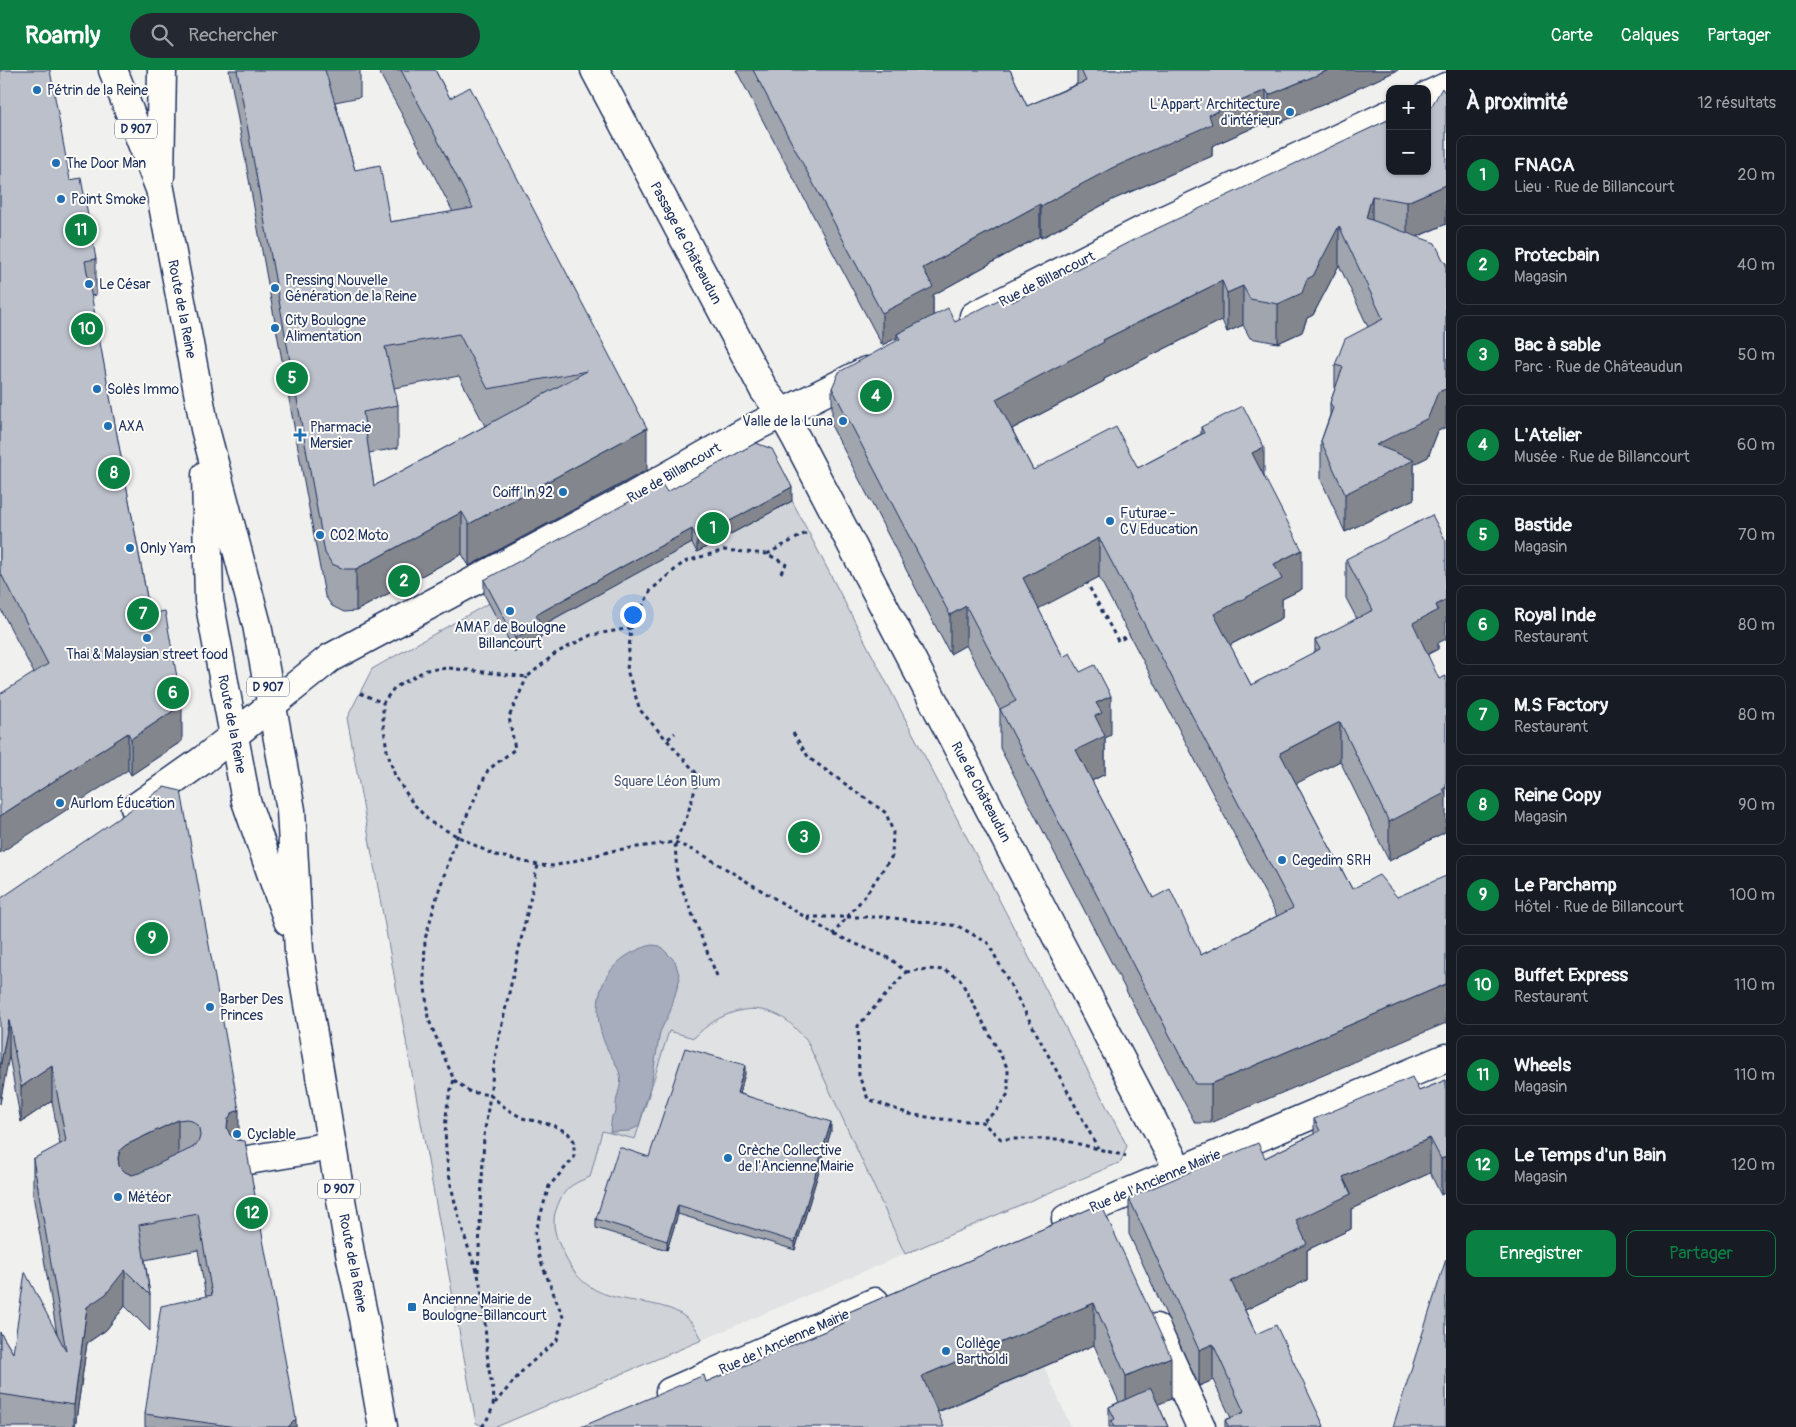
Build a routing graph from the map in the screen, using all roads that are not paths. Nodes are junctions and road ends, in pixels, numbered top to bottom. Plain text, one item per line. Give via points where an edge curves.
1 (113, 70) edge
2 (162, 70) edge
3 (595, 70) edge
4 (1446, 87) edge
5 (1431, 94) edge
6 (1386, 116) edge
7 (160, 189) junction
8 (950, 328) edge
9 (888, 359) edge
10 (782, 413) junction
11 (205, 429) junction
12 (271, 704) junction
13 (234, 734) junction
14 (112, 823) edge
15 (299, 951) junction
16 (1446, 1058) edge
17 (332, 1146) junction
18 (242, 1160) edge
19 (1179, 1171) junction
20 (1099, 1205) junction
21 (1045, 1229) edge
22 (1111, 1232) edge
23 (901, 1291) edge
24 (1144, 1303) edge
25 (643, 1404) edge
26 (383, 1427) edge
27 (1201, 1427) edge

1 - 7 street, Route de la Reine / D 907
2 - 7 street, Route de la Reine / D 907
3 - 10 street, Passage de Châteaudun via 764,390
4 - 5 street
6 - 8 street, Rue de Billancourt via 1149,227
7 - 11 street, Route de la Reine / D 907
9 - 10 street, Rue de Billancourt
10 - 12 street, Rue de Billancourt via 330,658
10 - 19 street, Rue de Châteaudun
11 - 12 street, Route de la Reine / D 907 via 257,625
11 - 13 street, Route de la Reine / D 907 via 209,600
12 - 13 street, Rue de Billancourt
12 - 15 street, Route de la Reine / D 907 via 291,810
13 - 14 street, Rue de Billancourt
13 - 15 street, Route de la Reine / D 907 via 246,801
15 - 17 street, Route de la Reine / D 907
16 - 19 street, Rue de l'Ancienne Mairie
17 - 18 street
17 - 26 street, Route de la Reine / D 907
19 - 20 street, Rue de l'Ancienne Mairie
20 - 21 street, Rue de l'Ancienne Mairie
20 - 22 street
23 - 25 street, Rue de l'Ancienne Mairie
24 - 27 street

